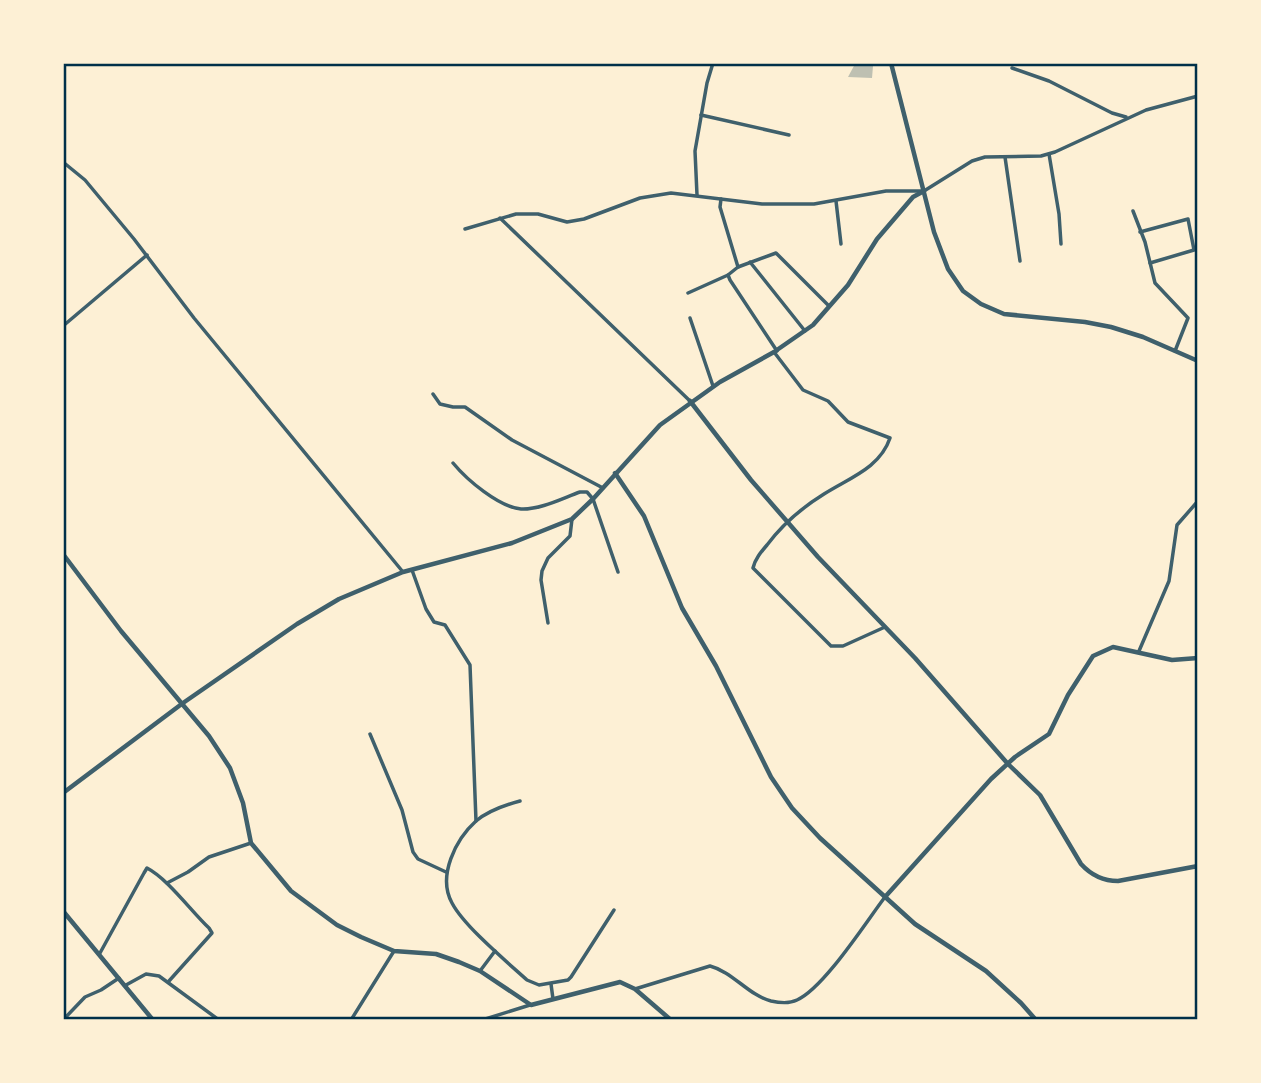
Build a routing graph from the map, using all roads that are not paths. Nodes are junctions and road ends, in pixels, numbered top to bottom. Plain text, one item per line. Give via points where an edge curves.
1 (713, 63) edge
2 (891, 63) edge
3 (1012, 68) dead end
4 (1198, 96) edge
5 (701, 116) junction
6 (1128, 118) junction
7 (789, 135) dead end
8 (1049, 154) junction
9 (1005, 158) junction
10 (63, 162) edge
11 (924, 191) junction
12 (697, 195) junction
13 (722, 199) junction
14 (836, 201) junction
15 (1133, 211) dead end
16 (500, 218) junction
17 (465, 229) dead end
18 (1140, 232) junction
19 (841, 244) dead end
20 (1061, 244) dead end
21 (147, 254) junction
22 (1020, 261) dead end
23 (750, 262) junction
24 (1150, 262) junction
25 (738, 267) junction
26 (729, 275) junction
27 (688, 293) dead end
28 (830, 307) junction
29 (690, 318) dead end
30 (63, 326) edge
31 (804, 331) junction
32 (775, 351) junction
33 (1175, 351) junction
34 (1198, 362) edge
35 (713, 386) junction
36 (433, 394) dead end
37 (690, 401) junction
38 (453, 463) dead end
39 (615, 473) junction
40 (603, 488) junction
41 (593, 499) junction
42 (1198, 501) edge
43 (572, 519) junction
44 (789, 521) junction
45 (63, 554) edge
46 (412, 570) junction
47 (403, 572) junction
48 (618, 572) dead end
49 (548, 623) dead end
50 (886, 627) junction
51 (1139, 652) junction
52 (1198, 658) edge
53 (183, 703) junction
54 (370, 734) dead end
55 (1008, 764) junction
56 (63, 793) edge
57 (520, 801) dead end
58 (477, 821) junction
59 (251, 844) junction
60 (1198, 866) edge
61 (447, 873) junction
62 (167, 883) junction
63 (885, 897) junction
64 (614, 910) dead end
65 (63, 911) edge
66 (394, 951) junction
67 (495, 951) junction
68 (100, 953) junction
69 (480, 971) junction
70 (119, 978) junction
71 (169, 981) junction
72 (551, 984) junction
73 (126, 985) junction
74 (635, 989) junction
75 (553, 999) junction
76 (531, 1005) junction
77 (63, 1020) edge
78 (153, 1020) edge
79 (219, 1020) edge
80 (351, 1020) edge
81 (482, 1020) edge
82 (671, 1020) edge
83 (1036, 1020) edge

1 - 5 street
2 - 11 street
3 - 6 street
4 - 6 street
5 - 7 street
5 - 12 street via 695,151
6 - 8 street
8 - 9 street
8 - 20 street
9 - 11 street via 972,161
9 - 22 street
10 - 21 street via 85,180
11 - 14 street via 886,191
11 - 28 street via 913,197 877,239
11 - 33 street via 948,269 963,291 981,304 1004,314 1111,327
12 - 13 street
12 - 16 street via 640,198 567,222 538,214
13 - 14 street via 779,204
13 - 25 street via 720,207
14 - 19 street
15 - 18 street
16 - 17 street
16 - 37 street
18 - 24 street
18 - 24 street via 1188,219 1194,250
21 - 30 street
21 - 47 street
23 - 25 street
23 - 28 street via 776,253
23 - 31 street
24 - 33 street via 1155,283 1188,318
25 - 26 street
26 - 27 street
26 - 32 street
28 - 31 street
29 - 35 street
31 - 32 street
32 - 35 street
32 - 44 street via 803,390 828,401 848,422 890,438 871,465
33 - 34 street
35 - 37 street
36 - 40 street via 440,404 465,407 512,440
37 - 39 street
37 - 44 street
38 - 41 street via 478,487 520,509 580,492
39 - 40 street
39 - 63 street via 644,516 682,608 781,793 820,838
40 - 41 street
41 - 43 street
41 - 48 street
42 - 51 street via 1177,525 1169,581
43 - 46 street via 512,543
43 - 49 street via 570,536 542,571
44 - 50 street
44 - 50 street via 765,546 753,568 831,646 843,646
45 - 53 street
46 - 47 street
46 - 58 street via 426,609 434,622 445,625 470,665
47 - 53 street via 339,599 297,624
50 - 55 street
51 - 52 street via 1172,660
51 - 55 street via 1114,646 1093,656 1049,734
53 - 56 street
53 - 59 street via 230,768
54 - 61 street via 402,810 413,852
55 - 60 street via 1045,802 1089,872 1118,881
55 - 63 street
57 - 58 street
58 - 61 street via 454,850
59 - 62 street via 209,857
59 - 66 street via 311,907 337,925
61 - 67 street via 453,905
62 - 68 street via 148,868
62 - 71 street via 212,933
63 - 74 street via 830,970 794,1002 760,997 720,968 710,966
63 - 83 street via 915,924 986,971
64 - 72 street via 568,980
65 - 68 street
66 - 69 street via 436,954
66 - 80 street
67 - 69 street
67 - 72 street via 534,985
68 - 70 street
69 - 76 street
70 - 73 street
70 - 77 street via 85,997
71 - 73 street via 146,974
71 - 79 street
72 - 75 street
73 - 78 street
74 - 75 street via 620,982
74 - 82 street
75 - 76 street
76 - 81 street

